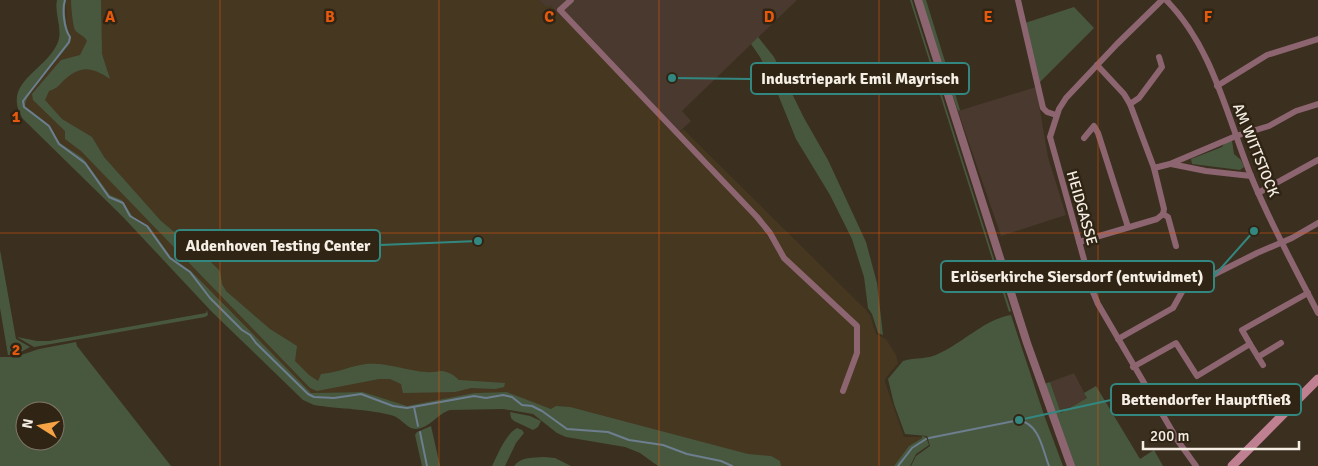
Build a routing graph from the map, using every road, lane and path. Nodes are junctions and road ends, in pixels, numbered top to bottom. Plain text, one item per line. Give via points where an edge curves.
1 (571, 0) edge
2 (918, 0) edge
3 (1018, 0) edge
4 (1162, 0) edge
5 (1166, 0) edge
6 (1318, 39) edge
7 (1159, 57) dead end
8 (1097, 65) junction
9 (1217, 86) junction
10 (1130, 104) junction
11 (1318, 104) edge
12 (1056, 115) junction
13 (1236, 136) junction
14 (1084, 138) dead end
15 (1318, 160) edge
16 (1170, 164) junction
17 (1154, 168) junction
18 (1251, 176) junction
19 (1258, 193) junction
20 (1163, 214) junction
21 (1318, 223) edge
22 (1128, 227) junction
23 (1079, 242) junction
24 (1282, 242) junction
25 (1176, 246) dead end
26 (1308, 293) junction
27 (1318, 313) edge
28 (1118, 339) junction
29 (1281, 343) dead end
30 (1250, 344) junction
31 (1258, 356) junction
32 (1263, 365) dead end
33 (1133, 367) junction
34 (1318, 379) edge
35 (1318, 386) edge
36 (843, 391) dead end
37 (1242, 457) junction
38 (1071, 466) edge
39 (1196, 466) edge
40 (1232, 466) edge

1 - 36 street via 560,10 757,217 784,258 857,326 857,353
2 - 38 street via 1027,343
3 - 12 street via 1043,108
4 - 8 street
5 - 9 street, AM WITTSTOCK via 1196,38
6 - 9 street via 1268,55
7 - 10 street via 1162,67 1139,98
8 - 10 street
8 - 12 street via 1066,98
9 - 13 street, AM WITTSTOCK
10 - 17 street
11 - 13 street via 1296,111 1270,126
12 - 23 street, HEIDGASSE via 1050,137
13 - 16 street
13 - 18 street, AM WITTSTOCK
14 - 22 street via 1094,126
15 - 19 street
16 - 17 street
16 - 18 street
17 - 20 street
18 - 19 street, AM WITTSTOCK
19 - 24 street, AM WITTSTOCK
20 - 22 street
20 - 25 street via 1168,217
21 - 24 street
22 - 23 street
23 - 28 street, HEIDGASSE via 1093,292
24 - 26 street, AM WITTSTOCK
24 - 28 street via 1183,290 1173,308
26 - 27 street, AM WITTSTOCK
26 - 30 street via 1241,327
28 - 33 street, HEIDGASSE
29 - 31 street
30 - 31 street
30 - 33 street via 1197,376 1176,343
31 - 32 street
33 - 39 street, HEIDGASSE
34 - 37 main road
35 - 37 main road
37 - 40 main road

